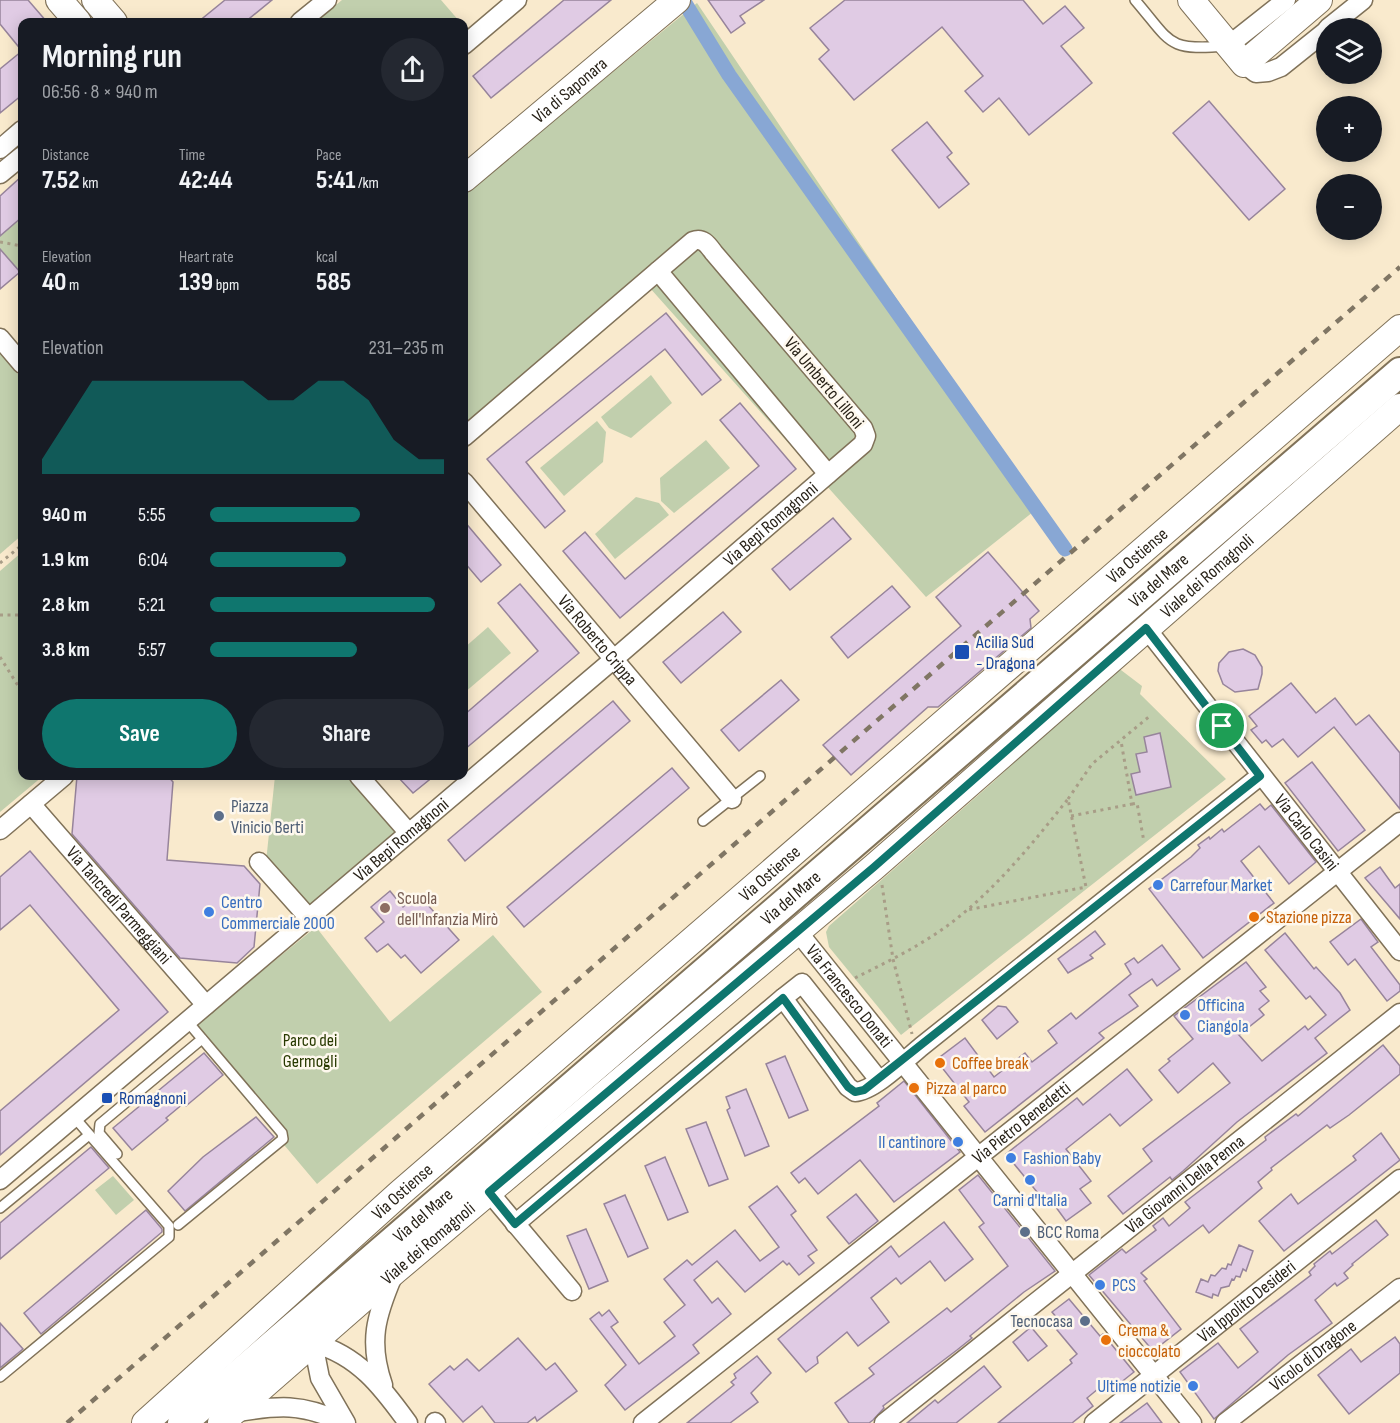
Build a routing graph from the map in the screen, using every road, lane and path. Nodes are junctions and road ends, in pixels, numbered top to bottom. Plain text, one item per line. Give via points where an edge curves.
1 (59, 0) edge
2 (95, 0) edge
3 (327, 0) edge
4 (517, 0) edge
5 (677, 0) edge
6 (1135, 0) edge
7 (1191, 0) edge
8 (1286, 0) edge
9 (1318, 0) edge
10 (1363, 0) edge
11 (75, 18) edge
12 (111, 18) edge
13 (305, 18) edge
14 (1341, 18) edge
15 (1316, 38) edge
16 (468, 42) edge
17 (1236, 55) junction
18 (18, 133) edge
19 (0, 149) edge
20 (18, 159) edge
21 (0, 174) edge
22 (468, 176) edge
23 (0, 242) edge
24 (18, 245) edge
25 (658, 271) junction
26 (1400, 312) edge
27 (1400, 328) edge
28 (0, 338) edge
29 (18, 359) edge
30 (1400, 372) edge
31 (1329, 389) junction
32 (1400, 407) edge
33 (1400, 427) edge
34 (468, 434) edge
35 (1347, 453) junction
36 (828, 474) junction
37 (468, 487) edge
38 (18, 547) edge
39 (0, 563) edge
40 (0, 615) edge
41 (18, 615) edge
42 (1146, 628) junction
43 (0, 657) edge
44 (614, 659) junction
45 (18, 686) edge
46 (1151, 715) dead end
47 (1121, 741) junction
48 (760, 776) dead end
49 (1260, 776) junction
50 (59, 780) edge
51 (362, 780) edge
52 (732, 799) junction
53 (1068, 799) junction
54 (31, 804) junction
55 (1132, 804) junction
56 (1071, 816) junction
57 (703, 821) dead end
58 (1400, 822) edge
59 (0, 830) edge
60 (408, 832) junction
61 (1144, 842) dead end
62 (259, 862) dead end
63 (874, 867) junction
64 (1337, 872) junction
65 (967, 910) junction
66 (308, 917) junction
67 (798, 932) junction
68 (1400, 951) edge
69 (893, 959) junction
70 (843, 985) junction
71 (783, 998) junction
72 (206, 1005) junction
73 (1400, 1013) edge
74 (187, 1021) junction
75 (202, 1039) junction
76 (922, 1046) junction
77 (904, 1061) junction
78 (879, 1080) junction
79 (74, 1117) junction
80 (89, 1135) junction
81 (117, 1154) dead end
82 (978, 1156) junction
83 (0, 1179) edge
84 (1400, 1179) edge
85 (489, 1192) junction
86 (0, 1208) edge
87 (515, 1224) junction
88 (178, 1225) dead end
89 (395, 1271) junction
90 (1072, 1273) junction
91 (1400, 1288) edge
92 (572, 1291) dead end
93 (313, 1343) junction
94 (1154, 1376) junction
95 (0, 1377) edge
96 (385, 1392) junction
97 (226, 1418) edge
98 (145, 1423) edge
99 (182, 1423) edge
100 (345, 1423) edge
101 (408, 1423) edge
102 (643, 1423) edge
103 (884, 1423) edge
104 (1094, 1423) edge
105 (1192, 1423) edge
106 (1225, 1423) edge

1 - 11 main road
2 - 12 main road
3 - 13 street
4 - 16 street
5 - 22 main road, Via di Saponara
6 - 17 lane via 1175,45
7 - 17 main road
8 - 17 street
9 - 17 main road
10 - 14 street
15 - 17 street via 1274,70 1256,73
18 - 19 street
20 - 21 street
23 - 24 path
25 - 34 street, Via Umberto Lilloni
25 - 36 street
25 - 36 street, Via Umberto Lilloni via 693,241 704,241 863,428 863,444
26 - 31 main road
27 - 31 main road, Via Ostiense
28 - 29 street
30 - 99 main road, Via del Mare
31 - 98 main road, Via Ostiense via 400,1193
32 - 35 main road, Viale dei Romagnoli
33 - 35 main road
35 - 42 main road, Viale dei Romagnoli
36 - 44 street, Via Bepi Romagnoni
37 - 44 street, Via Roberto Crippa
38 - 39 path
40 - 41 path
42 - 49 street, Via Carlo Casini
42 - 63 main road, Viale dei Romagnoli
43 - 45 path
44 - 52 street, Via Roberto Crippa
44 - 60 street, Via Bepi Romagnoni
46 - 47 path
47 - 53 path via 1092,764
47 - 55 path
48 - 52 lane
49 - 64 street, Via Carlo Casini
49 - 76 street
50 - 54 street
51 - 60 street
52 - 57 lane
53 - 56 path
53 - 65 path
54 - 59 street
54 - 72 street, Via Tancredi Parmeggiani
55 - 56 path
55 - 61 path via 1137,803
56 - 65 path via 1086,887
58 - 64 street, Via Pietro Benedetti
60 - 66 street, Via Bepi Romagnoni
62 - 66 street
63 - 67 main road, Viale dei Romagnoli
63 - 69 path via 881,878
64 - 68 street, Via Carlo Casini
64 - 82 street, Via Pietro Benedetti
65 - 69 path
66 - 72 street, Via Bepi Romagnoni
67 - 70 street, Via Francesco Donati
67 - 85 main road, Viale dei Romagnoli
69 - 70 path
69 - 76 path via 910,1032
70 - 77 street, Via Francesco Donati
71 - 78 street, Via Francesco Donati via 848,1087 859,1092
71 - 78 street, Via Francesco Donati via 802,983
71 - 87 street
72 - 74 street, Via Bepi Romagnoni
73 - 90 street, Via Giovanni Della Penna
74 - 75 lane
74 - 79 street, Via Bepi Romagnoni
75 - 81 lane via 100,1124 99,1132
75 - 88 lane via 283,1139
76 - 77 street
77 - 78 street, Via Francesco Donati
77 - 82 street, Via Francesco Donati
79 - 80 lane
79 - 83 street, Via Bepi Romagnoni
80 - 86 lane
80 - 95 lane via 169,1226 168,1237
82 - 90 street, Via Francesco Donati
82 - 102 street, Via Pietro Benedetti
84 - 94 street, Via Ippolito Desideri
85 - 87 street
85 - 89 main road, Viale dei Romagnoli
87 - 92 street
89 - 93 main road, Viale dei Romagnoli
89 - 96 street via 374,1334 376,1364
90 - 94 street, Via Francesco Donati
90 - 103 street, Via Giovanni Della Penna
91 - 106 street, Vicolo di Dragone
93 - 96 street via 350,1358
93 - 97 main road, Viale dei Romagnoli
93 - 100 street via 320,1378
94 - 104 street, Via Ippolito Desideri
94 - 105 street, Via Francesco Donati
96 - 101 street
97 - 100 street via 266,1407 298,1407

